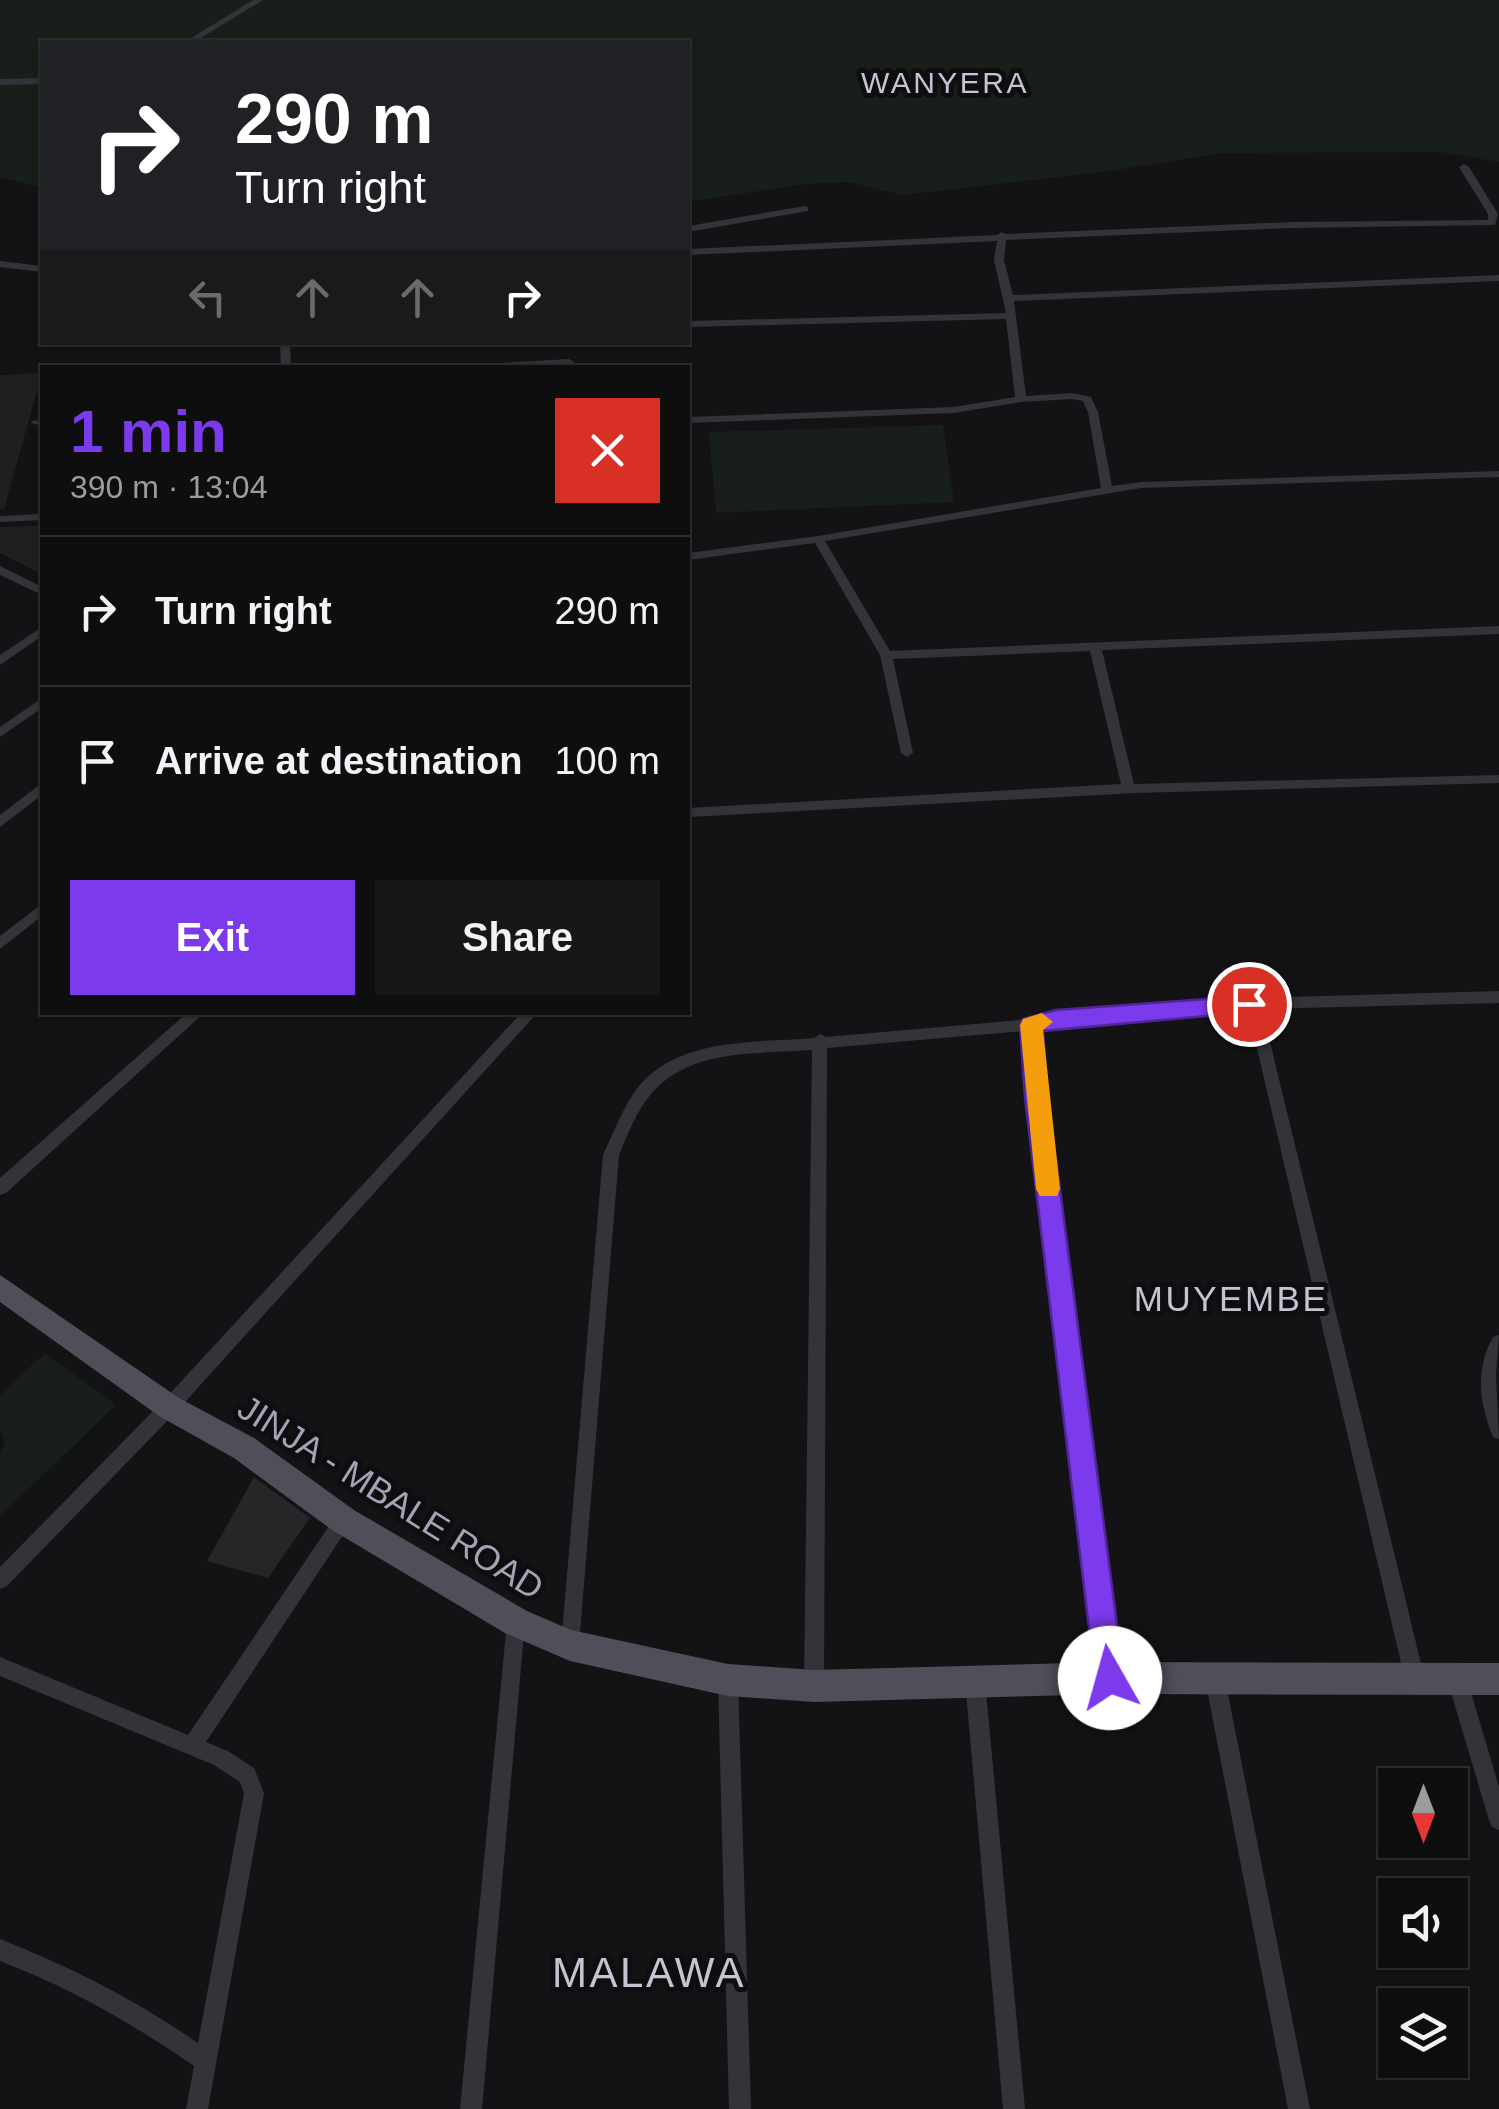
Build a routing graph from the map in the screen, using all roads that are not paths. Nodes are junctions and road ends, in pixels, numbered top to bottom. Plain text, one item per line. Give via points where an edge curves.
1 (259, 0) edge
2 (192, 40) edge
3 (40, 81) edge
4 (0, 82) edge
5 (1464, 167) dead end
6 (805, 209) dead end
7 (1495, 217) edge
8 (690, 229) edge
9 (1002, 235) junction
10 (1499, 235) edge
11 (690, 252) edge
12 (0, 264) edge
13 (40, 269) edge
14 (1499, 278) edge
15 (1009, 298) junction
16 (1010, 316) junction
17 (690, 324) edge
18 (1021, 399) junction
19 (690, 420) edge
20 (1499, 474) edge
21 (1107, 490) junction
22 (40, 517) edge
23 (0, 519) edge
24 (818, 539) junction
25 (690, 556) edge
26 (1, 572) edge
27 (40, 590) edge
28 (1499, 630) edge
29 (40, 633) edge
30 (1096, 645) junction
31 (886, 655) junction
32 (0, 660) edge
33 (40, 703) edge
34 (0, 732) edge
35 (907, 753) dead end
36 (1499, 779) edge
37 (1128, 788) junction
38 (40, 790) edge
39 (690, 813) edge
40 (0, 822) edge
41 (40, 911) edge
42 (0, 944) edge
43 (1499, 998) edge
44 (1254, 1005) junction
45 (195, 1015) edge
46 (527, 1015) edge
47 (1031, 1025) junction
48 (820, 1040) junction
49 (0, 1188) edge
50 (0, 1287) edge
51 (1499, 1342) edge
52 (169, 1408) junction
53 (1499, 1431) edge
54 (343, 1520) junction
55 (0, 1580) edge
56 (516, 1622) junction
57 (570, 1644) junction
58 (0, 1666) edge
59 (1110, 1678) junction
60 (1215, 1679) junction
61 (1458, 1679) junction
62 (1499, 1679) edge
63 (728, 1680) junction
64 (1415, 1680) junction
65 (975, 1682) junction
66 (814, 1686) junction
67 (192, 1746) junction
68 (1499, 1820) edge
69 (0, 1950) edge
70 (205, 2061) junction
71 (197, 2109) edge
72 (471, 2109) edge
73 (740, 2109) edge
74 (1014, 2109) edge
75 (1298, 2109) edge

1 - 2 street
3 - 4 street
5 - 7 street
6 - 8 street
7 - 9 street
7 - 10 street
9 - 11 street
9 - 15 street via 999,260
12 - 13 street
14 - 15 street
15 - 16 street
16 - 17 street
16 - 18 street
18 - 19 street via 954,410
18 - 21 street via 1087,399
20 - 21 street
21 - 24 street
22 - 23 street
24 - 25 street
24 - 31 street
26 - 27 street
28 - 30 street
29 - 32 street
30 - 31 street
30 - 37 street
31 - 35 street
33 - 34 street
36 - 37 street
37 - 39 street
38 - 40 street
41 - 42 street
43 - 44 street
44 - 47 street
44 - 64 street
45 - 49 street
46 - 52 street
47 - 48 street
47 - 59 street
48 - 57 street via 706,1053 674,1065 643,1088 611,1155
48 - 66 street
50 - 52 main road, JINJA - MBALE ROAD
51 - 53 street via 1486,1382
52 - 54 main road, JINJA - MBALE ROAD via 244,1448
52 - 55 street
54 - 56 main road, JINJA - MBALE ROAD
54 - 67 street
56 - 57 main road, JINJA - MBALE ROAD
56 - 72 street
57 - 63 main road, JINJA - MBALE ROAD
58 - 67 street
59 - 60 main road, JINJA - MBALE ROAD
59 - 65 main road, JINJA - MBALE ROAD
60 - 64 main road, JINJA - MBALE ROAD
60 - 75 street
61 - 62 main road, JINJA - MBALE ROAD
61 - 64 main road, JINJA - MBALE ROAD
61 - 68 street
63 - 66 main road, JINJA - MBALE ROAD
63 - 73 street
65 - 66 main road, JINJA - MBALE ROAD
65 - 74 street
67 - 70 street via 247,1775 254,1792
69 - 70 street via 119,2002
70 - 71 street

